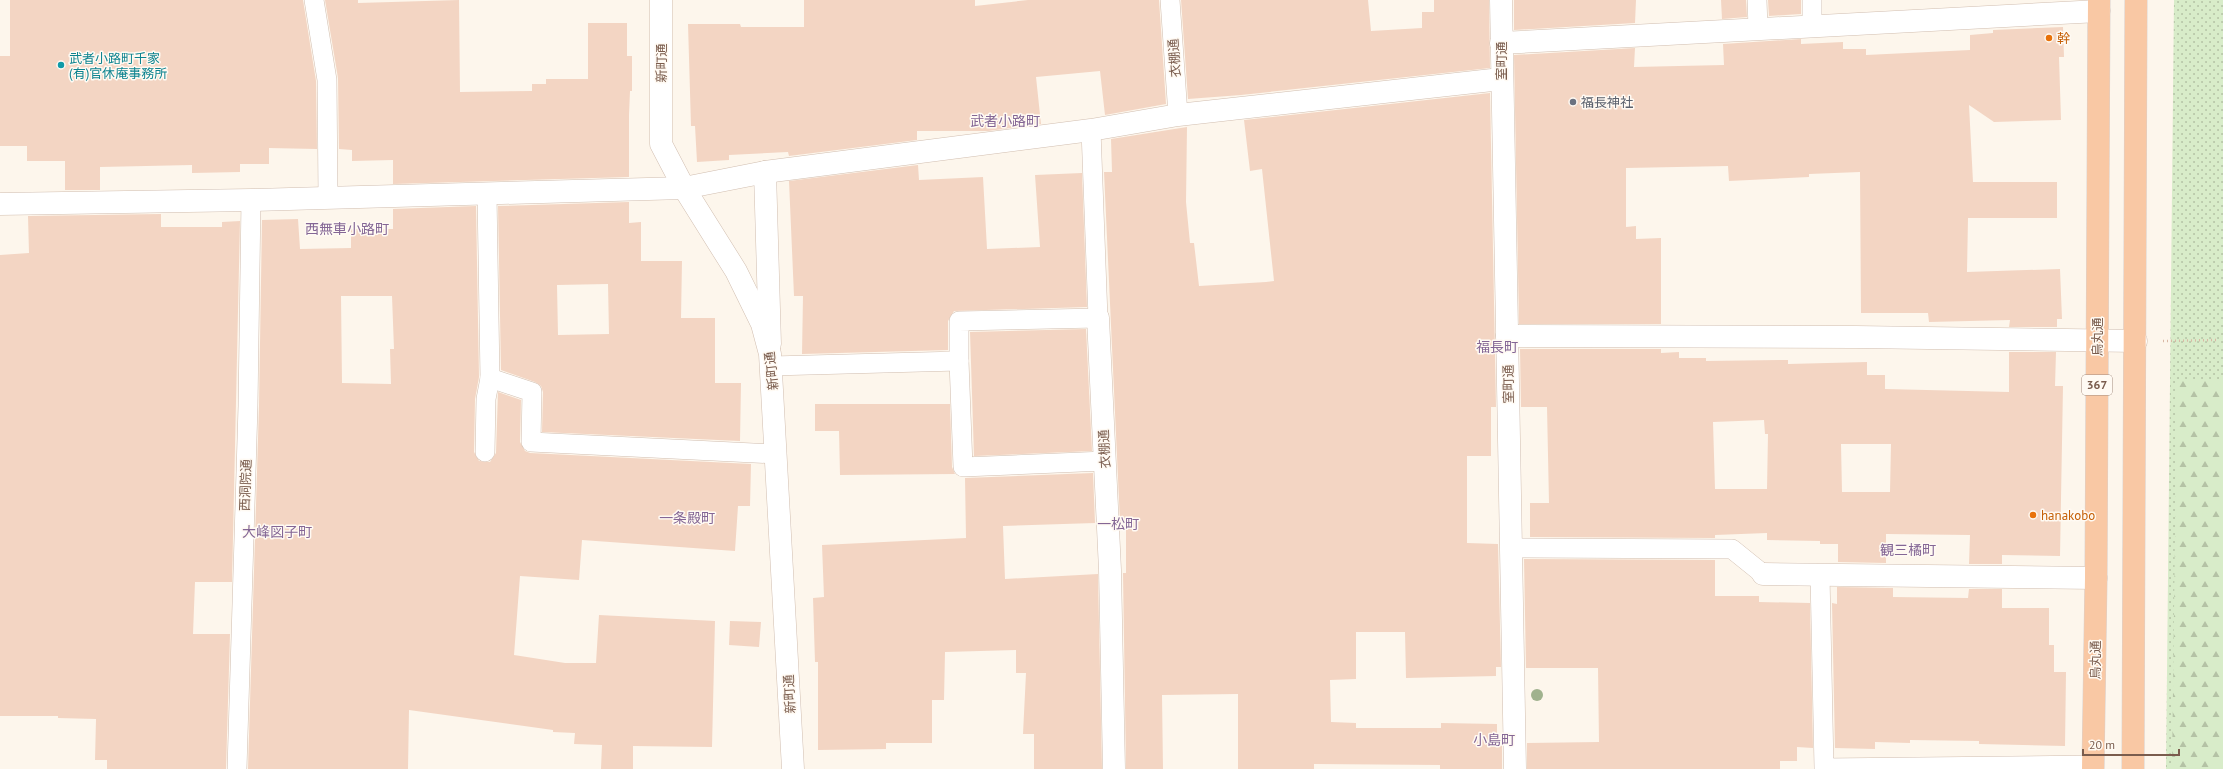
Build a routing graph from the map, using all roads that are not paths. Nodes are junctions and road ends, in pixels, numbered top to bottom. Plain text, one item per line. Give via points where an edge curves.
1 (314, 0) edge
2 (661, 0) edge
3 (1170, 0) edge
4 (1501, 0) edge
5 (1757, 0) edge
6 (1812, 0) edge
7 (2136, 0) edge
8 (2099, 5) edge
9 (1812, 26) junction
10 (1758, 28) junction
11 (1501, 43) junction
12 (1501, 79) junction
13 (1178, 115) junction
14 (1091, 130) junction
15 (766, 172) junction
16 (684, 188) junction
17 (487, 194) junction
18 (328, 198) junction
19 (251, 200) junction
20 (0, 204) edge
21 (1098, 318) junction
22 (1507, 336) junction
23 (2097, 340) junction
24 (2136, 341) junction
25 (771, 360) junction
26 (959, 361) junction
27 (490, 378) junction
28 (485, 452) dead end
29 (776, 454) junction
30 (1104, 462) junction
31 (1512, 548) junction
32 (1763, 574) joint
33 (1820, 575) junction
34 (2096, 578) junction
35 (2093, 767) edge
36 (237, 769) edge
37 (793, 769) edge
38 (1114, 769) edge
39 (1515, 769) edge
40 (2132, 769) edge

1 - 18 lane via 326,80
2 - 16 street, 新町通 via 661,144
3 - 13 lane, 衣棚通
4 - 11 street, 室町通
5 - 10 lane
6 - 9 lane
7 - 24 highway
8 - 9 street
8 - 23 highway, 烏丸通 / 367
9 - 10 street
10 - 11 street
11 - 12 street, 室町通
12 - 13 street
12 - 22 street, 室町通
13 - 14 street
14 - 15 street
14 - 21 lane, 衣棚通
15 - 16 street
15 - 25 street
16 - 17 street
16 - 25 street, 新町通 via 736,271 762,324
17 - 18 street
17 - 27 lane
18 - 19 street
19 - 20 street
19 - 36 lane, 西洞院通 via 248,406
21 - 26 lane via 959,321
21 - 30 street, 衣棚通
22 - 23 street
22 - 31 street, 室町通
23 - 24 street
23 - 34 highway, 烏丸通 / 367
24 - 40 highway
25 - 26 lane
25 - 29 street, 新町通
26 - 30 lane via 963,467
27 - 28 lane via 486,399
27 - 29 lane via 532,392 531,442
29 - 37 street, 新町通
30 - 38 street, 衣棚通 via 1110,570
31 - 32 lane via 1732,549
31 - 39 street, 室町通
32 - 33 street
33 - 34 street
33 - 35 lane via 1824,768
34 - 35 highway, 烏丸通 / 367

